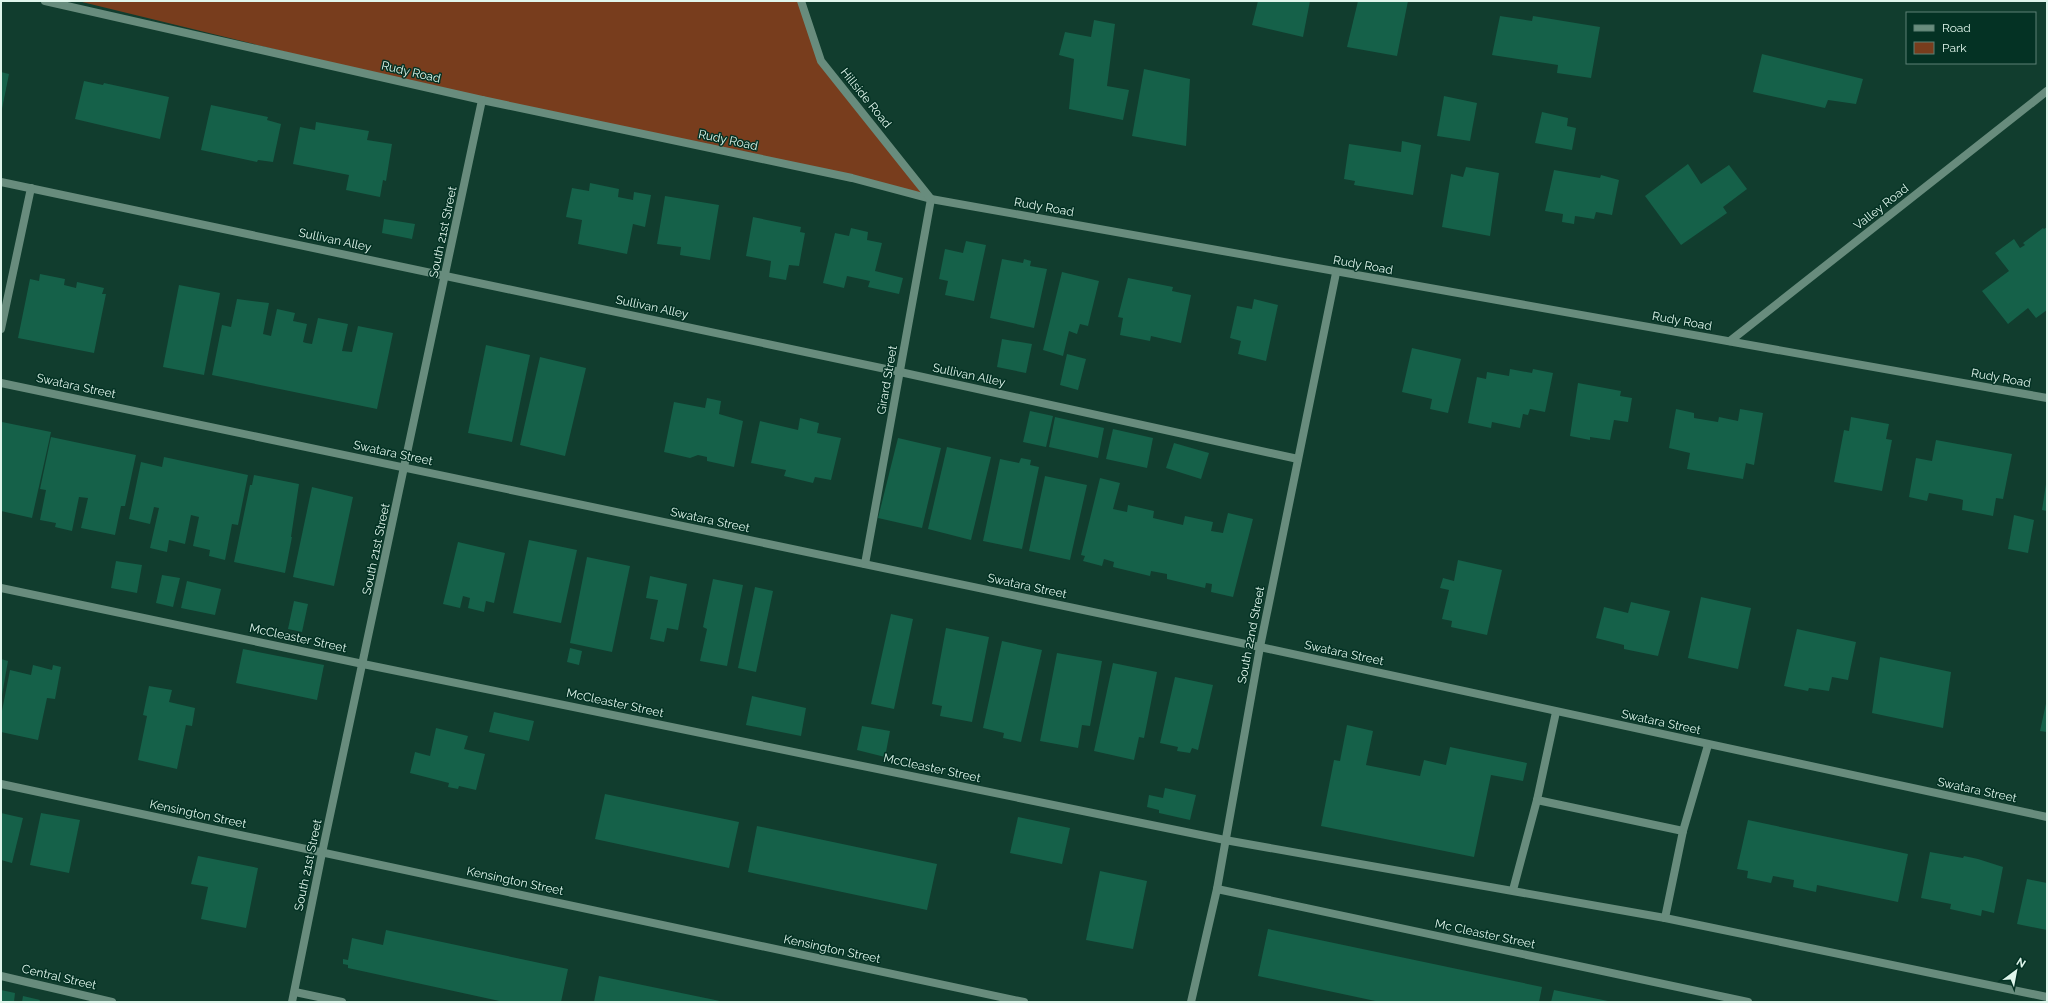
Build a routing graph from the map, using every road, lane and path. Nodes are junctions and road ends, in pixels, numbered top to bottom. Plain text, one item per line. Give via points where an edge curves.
1 (44, 1) edge
2 (801, 1) edge
3 (2047, 91) edge
4 (482, 100) junction
5 (1, 182) edge
6 (31, 188) junction
7 (931, 199) junction
8 (1336, 273) junction
9 (446, 276) junction
10 (1, 329) edge
11 (1730, 341) junction
12 (900, 372) junction
13 (1, 383) edge
14 (2047, 398) edge
15 (1298, 459) junction
16 (405, 468) junction
17 (865, 564) junction
18 (1, 588) edge
19 (1260, 648) junction
20 (363, 664) junction
21 (1556, 712) junction
22 (1708, 745) junction
23 (1, 784) edge
24 (1537, 800) junction
25 (2047, 817) edge
26 (1683, 831) junction
27 (1225, 840) junction
28 (322, 852) junction
29 (1217, 889) junction
30 (1512, 890) junction
31 (1665, 918) junction
32 (1, 976) edge
33 (294, 992) junction
34 (2047, 997) edge
35 (112, 1002) edge
36 (292, 1002) edge
37 (342, 1002) edge
38 (1024, 1002) edge
39 (1191, 1002) edge
40 (1748, 1002) edge

1 - 4 street, Rudy Road
2 - 7 street, Hillside Road via 821,61
3 - 11 street, Valley Road
4 - 7 street, Rudy Road via 852,178
4 - 9 street, South 21st Street
5 - 6 street, Sullivan Alley
6 - 9 street, Sullivan Alley
6 - 10 street
7 - 8 street, Rudy Road
7 - 12 street, Girard Street
8 - 11 street, Rudy Road
8 - 15 street, South 22nd Street
9 - 12 street, Sullivan Alley
9 - 16 street, South 21st Street
11 - 14 street, Rudy Road
12 - 15 street, Sullivan Alley
12 - 17 street, Girard Street
13 - 16 street, Swatara Street
15 - 19 street, South 22nd Street
16 - 17 street, Swatara Street
16 - 20 street, South 21st Street
17 - 19 street, Swatara Street
18 - 20 street, McCleaster Street
19 - 21 street, Swatara Street
19 - 27 street, South 22nd Street
20 - 27 street, McCleaster Street
20 - 28 street, South 21st Street
21 - 22 street, Swatara Street
21 - 24 street
22 - 25 street, Swatara Street
22 - 26 street
23 - 28 street, Kensington Street
24 - 26 street
24 - 30 street
26 - 31 street
27 - 29 street, South 22nd Street
27 - 30 street, McCleaster Street
28 - 33 street, South 21st Street
28 - 38 street, Kensington Street
29 - 39 street, South 22nd Street
29 - 40 street, Mc Cleaster Street
30 - 31 street, McCleaster Street
31 - 34 street, McCleaster Street
32 - 35 street, Central Street
33 - 36 street, South 21st Street
33 - 37 street

